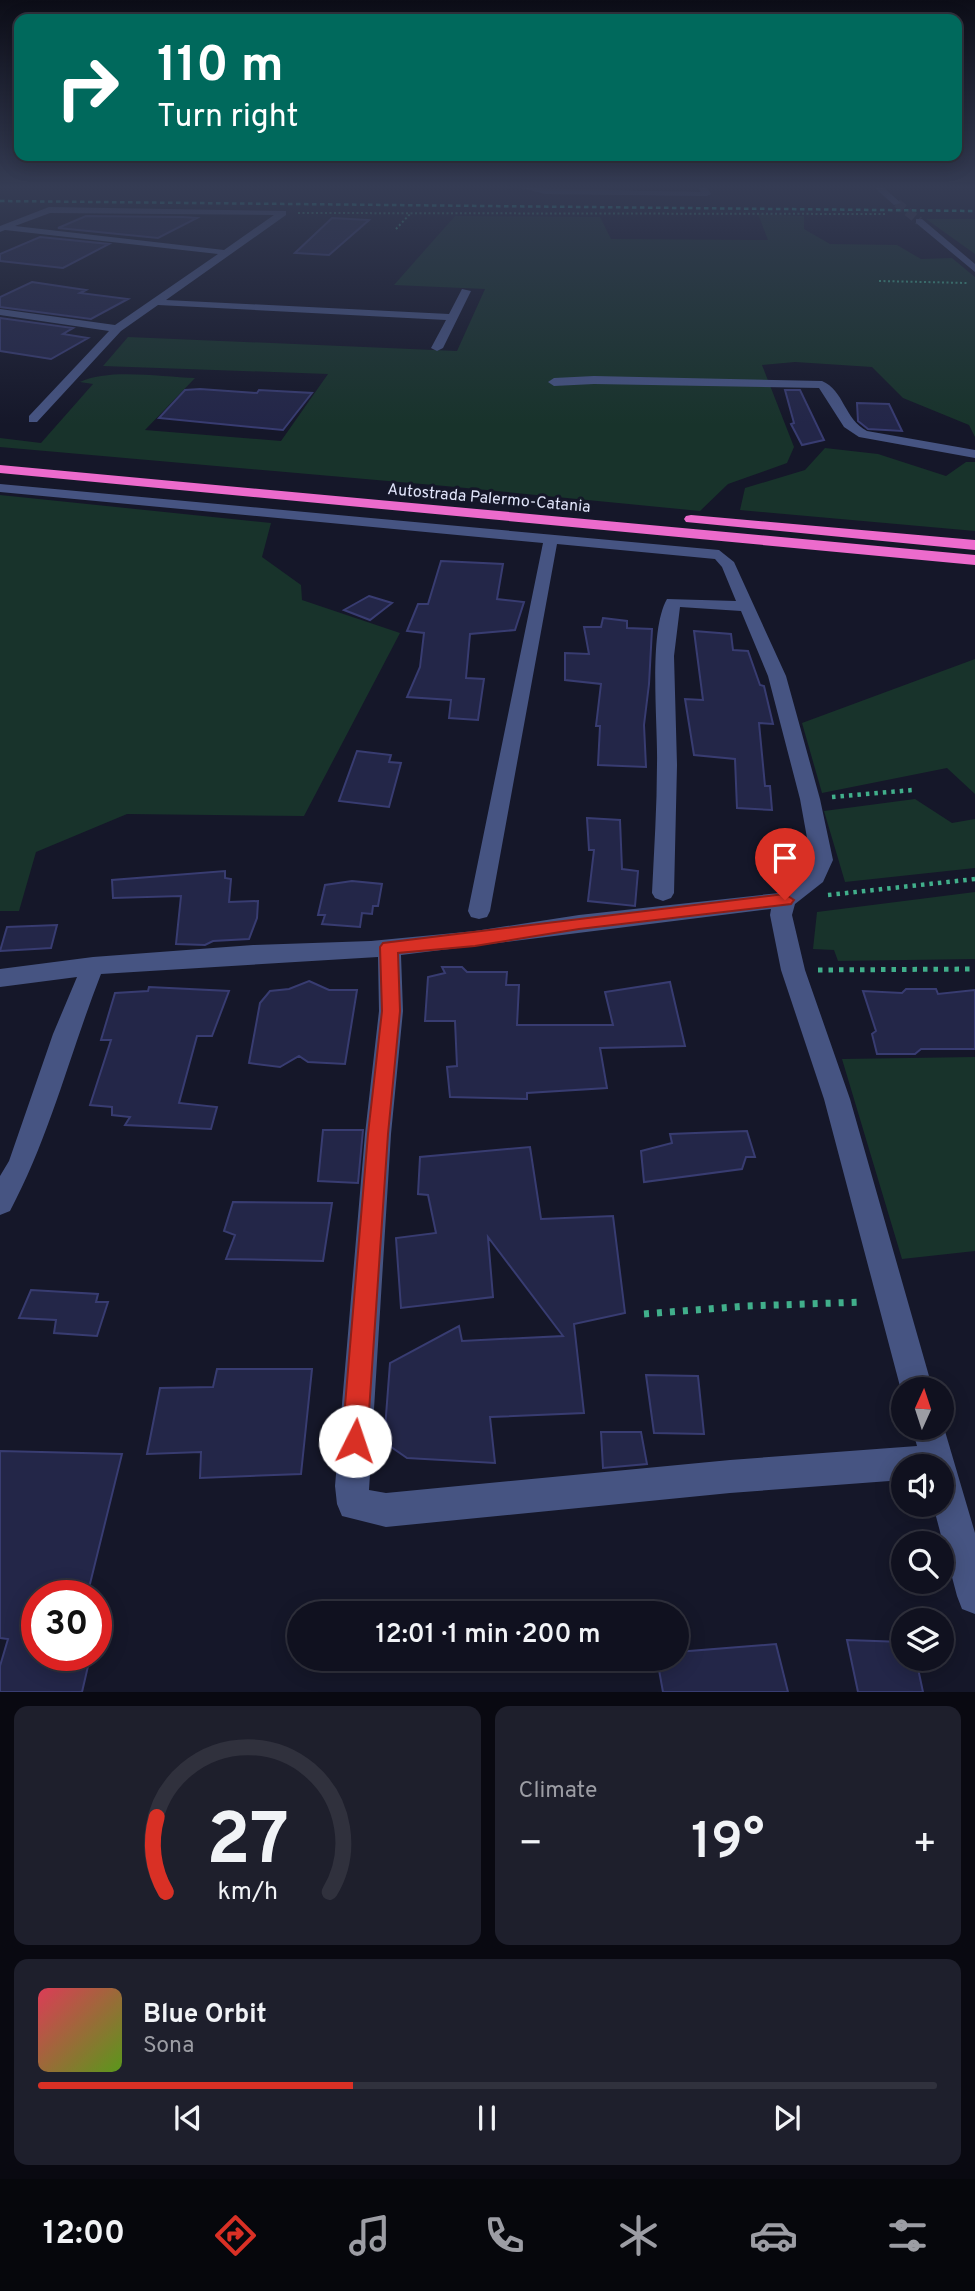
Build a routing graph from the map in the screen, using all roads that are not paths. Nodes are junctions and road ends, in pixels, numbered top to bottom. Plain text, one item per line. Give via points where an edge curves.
1 (207, 267) edge
2 (466, 291) dead end
3 (153, 302) junction
4 (0, 312) edge
5 (453, 317) junction
6 (117, 328) junction
7 (437, 348) dead end
8 (554, 382) dead end
9 (33, 419) dead end
10 (975, 454) edge
11 (0, 456) edge
12 (0, 469) edge
13 (0, 488) edge
14 (551, 540) junction
15 (975, 545) edge
16 (975, 561) edge
17 (747, 606) junction
18 (663, 893) dead end
19 (785, 900) junction
20 (480, 911) dead end
21 (389, 947) junction
22 (93, 966) junction
23 (0, 978) edge
24 (0, 1202) edge
25 (913, 1377) edge
26 (891, 1468) edge
27 (953, 1517) edge
28 (975, 1596) edge

1 - 3 street
2 - 5 street
3 - 5 street
3 - 6 street
4 - 6 street
5 - 7 street
6 - 9 street
8 - 10 street via 822,385 851,430
11 - 15 highway, Autostrada Palermo-Catania
12 - 16 highway, Autostrada Palermo-Catania
13 - 14 street
14 - 17 street via 719,555 729,565
14 - 20 street
17 - 18 street via 673,602 665,671
17 - 19 street via 777,676 822,860 815,877
19 - 21 street
19 - 25 street via 781,915 793,970 837,1099
21 - 22 street
21 - 26 street via 391,1011 358,1396 354,1504 386,1510 798,1469
22 - 23 street
22 - 24 street via 21,1164
27 - 28 street

